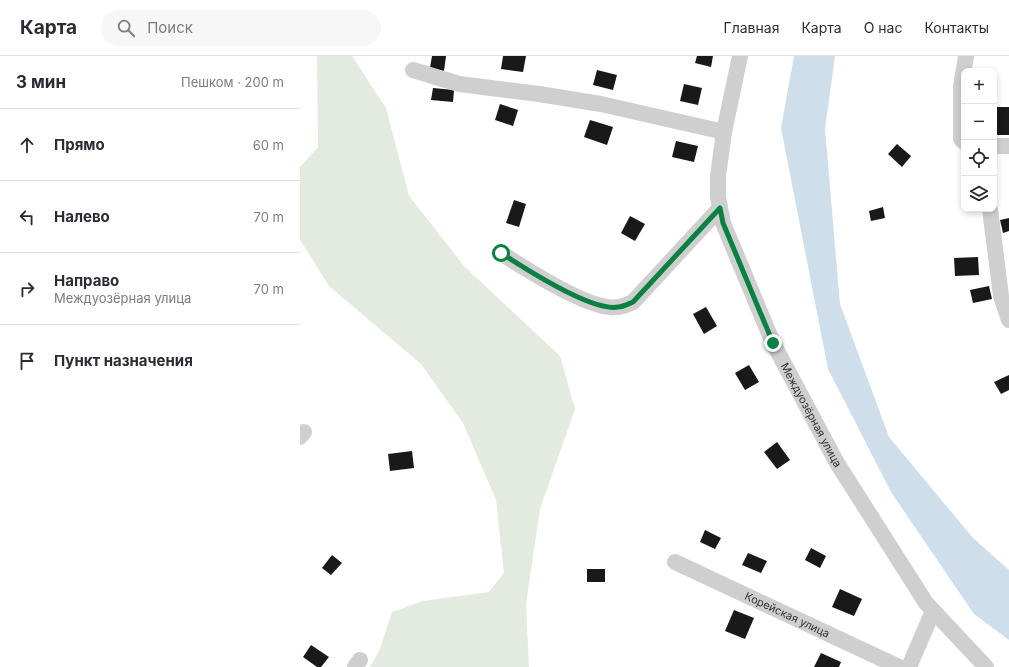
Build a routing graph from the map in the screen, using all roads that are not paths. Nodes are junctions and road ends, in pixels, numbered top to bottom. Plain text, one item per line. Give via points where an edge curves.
1 (740, 56) edge
2 (966, 56) edge
3 (413, 70) dead end
4 (724, 132) junction
5 (962, 140) edge
6 (997, 146) edge
7 (1009, 146) edge
8 (720, 208) junction
9 (990, 212) edge
10 (501, 253) dead end
11 (1009, 320) edge
12 (676, 562) dead end
13 (933, 611) junction
14 (899, 667) edge
15 (909, 667) edge
16 (986, 667) edge

1 - 4 street, Междуозёрная улица
2 - 5 street via 961,86
3 - 4 street via 459,84 601,104
4 - 8 street, Междуозёрная улица via 718,176
6 - 7 street
8 - 10 street via 633,302 617,308 596,304 567,291
8 - 13 street, Междуозёрная улица via 723,223 773,343 837,463
9 - 11 street via 1001,296
12 - 14 street, Корейская улица
13 - 15 street
13 - 16 street, Междуозёрная улица

